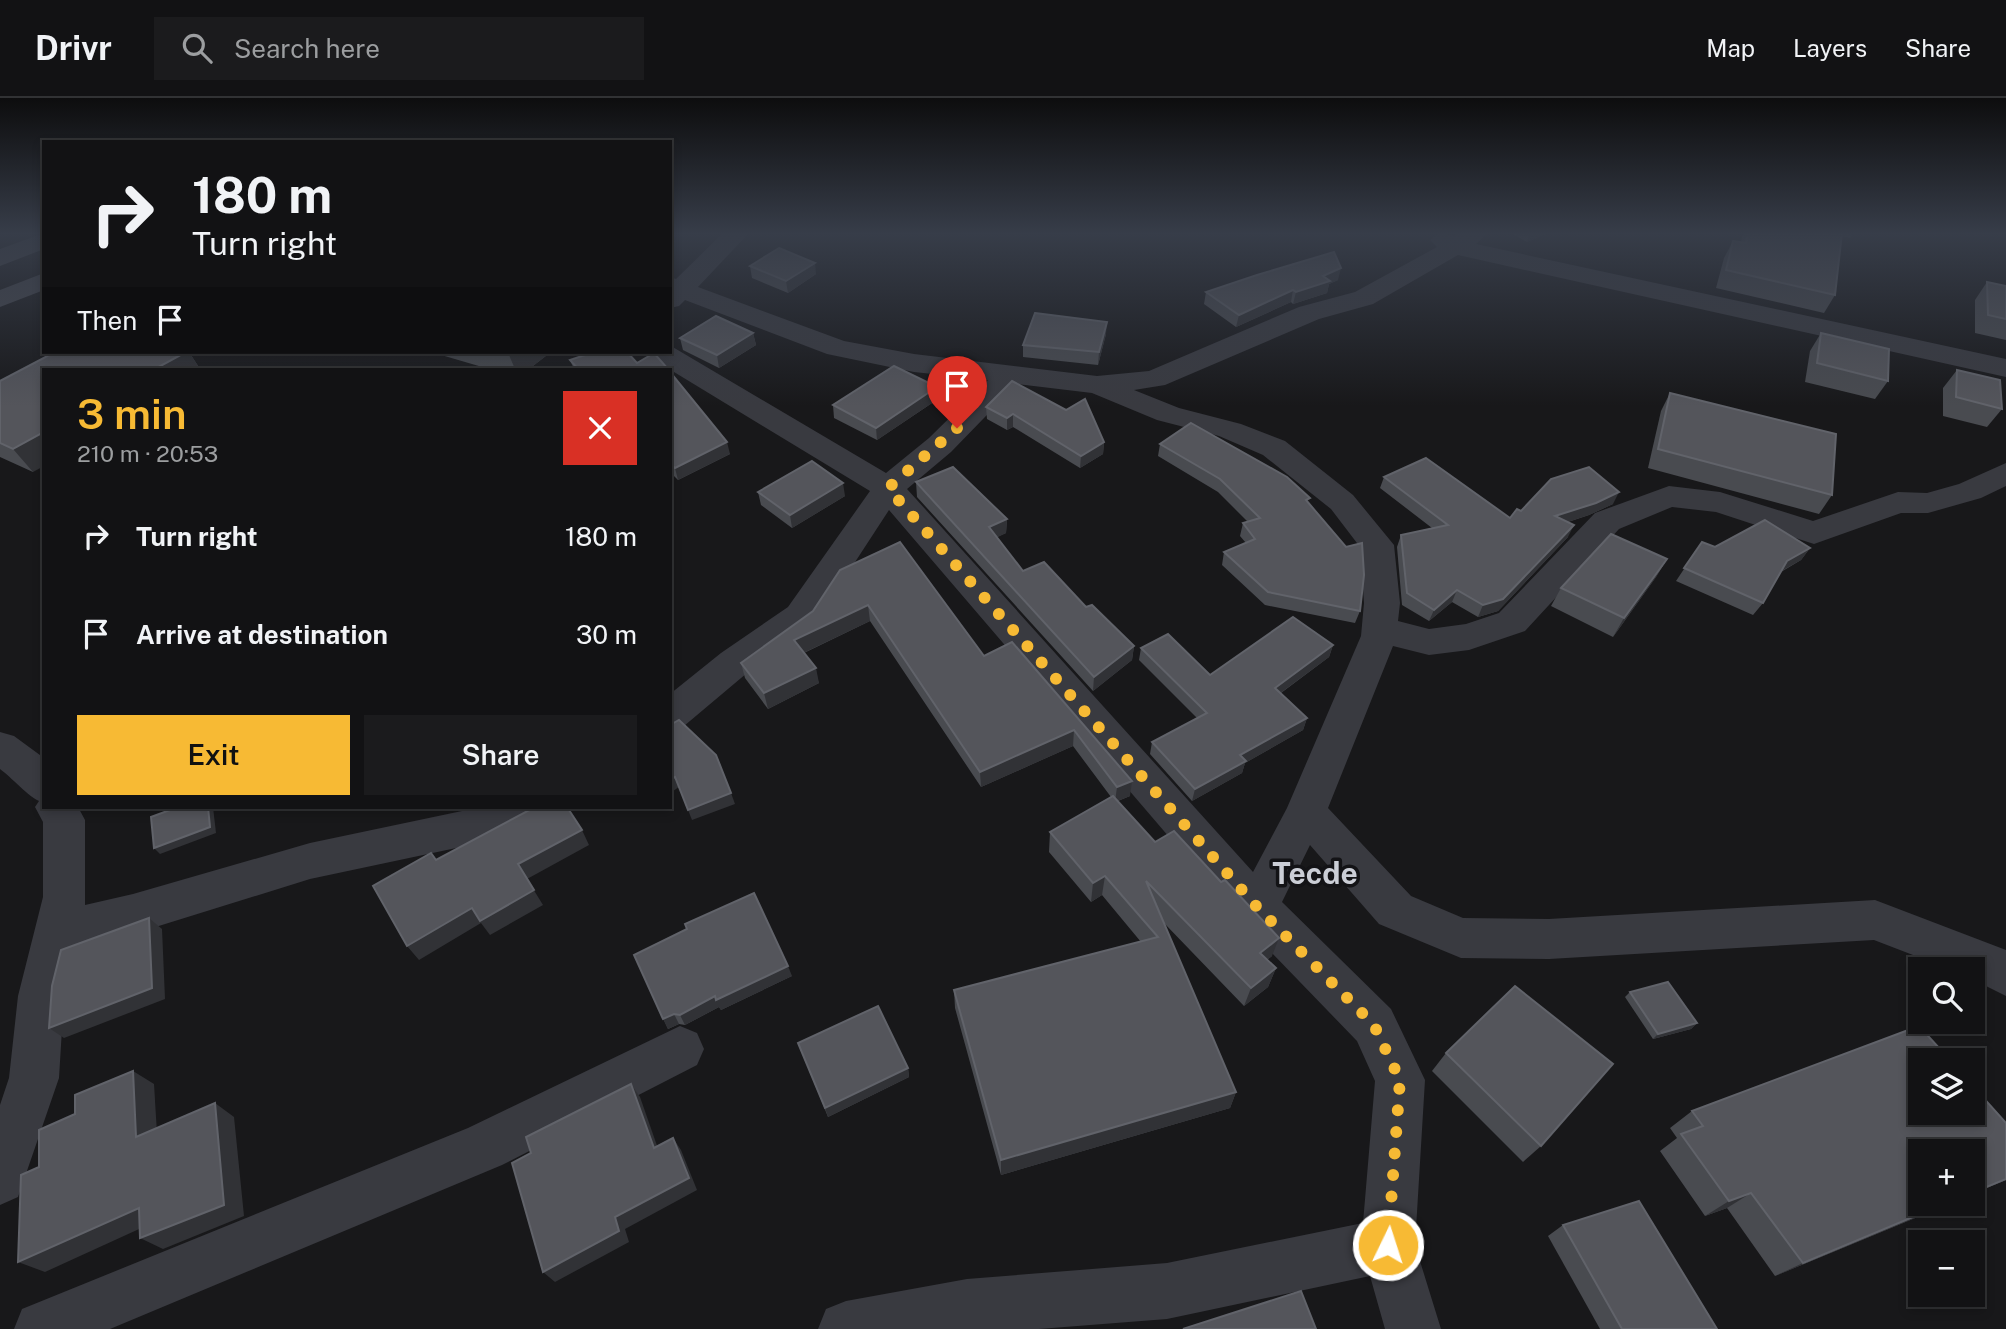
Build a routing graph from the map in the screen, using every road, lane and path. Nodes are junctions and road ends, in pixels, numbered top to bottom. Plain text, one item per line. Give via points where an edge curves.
1 (21, 290) edge
2 (1375, 290) edge
3 (1676, 290) edge
4 (675, 292) edge
5 (0, 299) edge
6 (671, 361) edge
7 (2006, 368) edge
8 (1010, 375) junction
9 (1097, 385) junction
10 (2006, 473) edge
11 (888, 488) junction
12 (1380, 630) junction
13 (672, 714) edge
14 (0, 747) edge
15 (42, 783) edge
16 (57, 809) edge
17 (521, 809) edge
18 (1306, 812) junction
19 (1257, 907) junction
20 (57, 931) junction
21 (2006, 975) edge
22 (680, 1049) dead end
23 (0, 1179) edge
24 (1388, 1245) junction
25 (42, 1329) edge
26 (846, 1329) edge
27 (1413, 1329) edge

1 - 5 main road
2 - 9 street via 1364,298 1309,313 1156,379
3 - 7 street
4 - 8 street via 837,348
6 - 11 street
8 - 9 street
8 - 11 street via 940,445
9 - 12 street via 1168,414 1230,430 1274,448 1342,502 1377,545
10 - 12 street via 1970,491 1928,503 1898,502 1814,533 1720,502 1670,496 1607,521 1512,622 1469,637 1429,642
11 - 13 street via 801,615
11 - 19 street
12 - 18 street
14 - 15 street
16 - 20 street via 64,820 66,863
17 - 20 street via 475,827 310,861 133,914
18 - 19 street
18 - 21 street via 1395,910 1461,938 1549,939 1875,920 1983,961
19 - 24 street via 1374,1025 1400,1080
20 - 23 street via 41,996 34,1078
22 - 25 street via 484,1147
24 - 26 street via 1167,1291 967,1307
24 - 27 street

